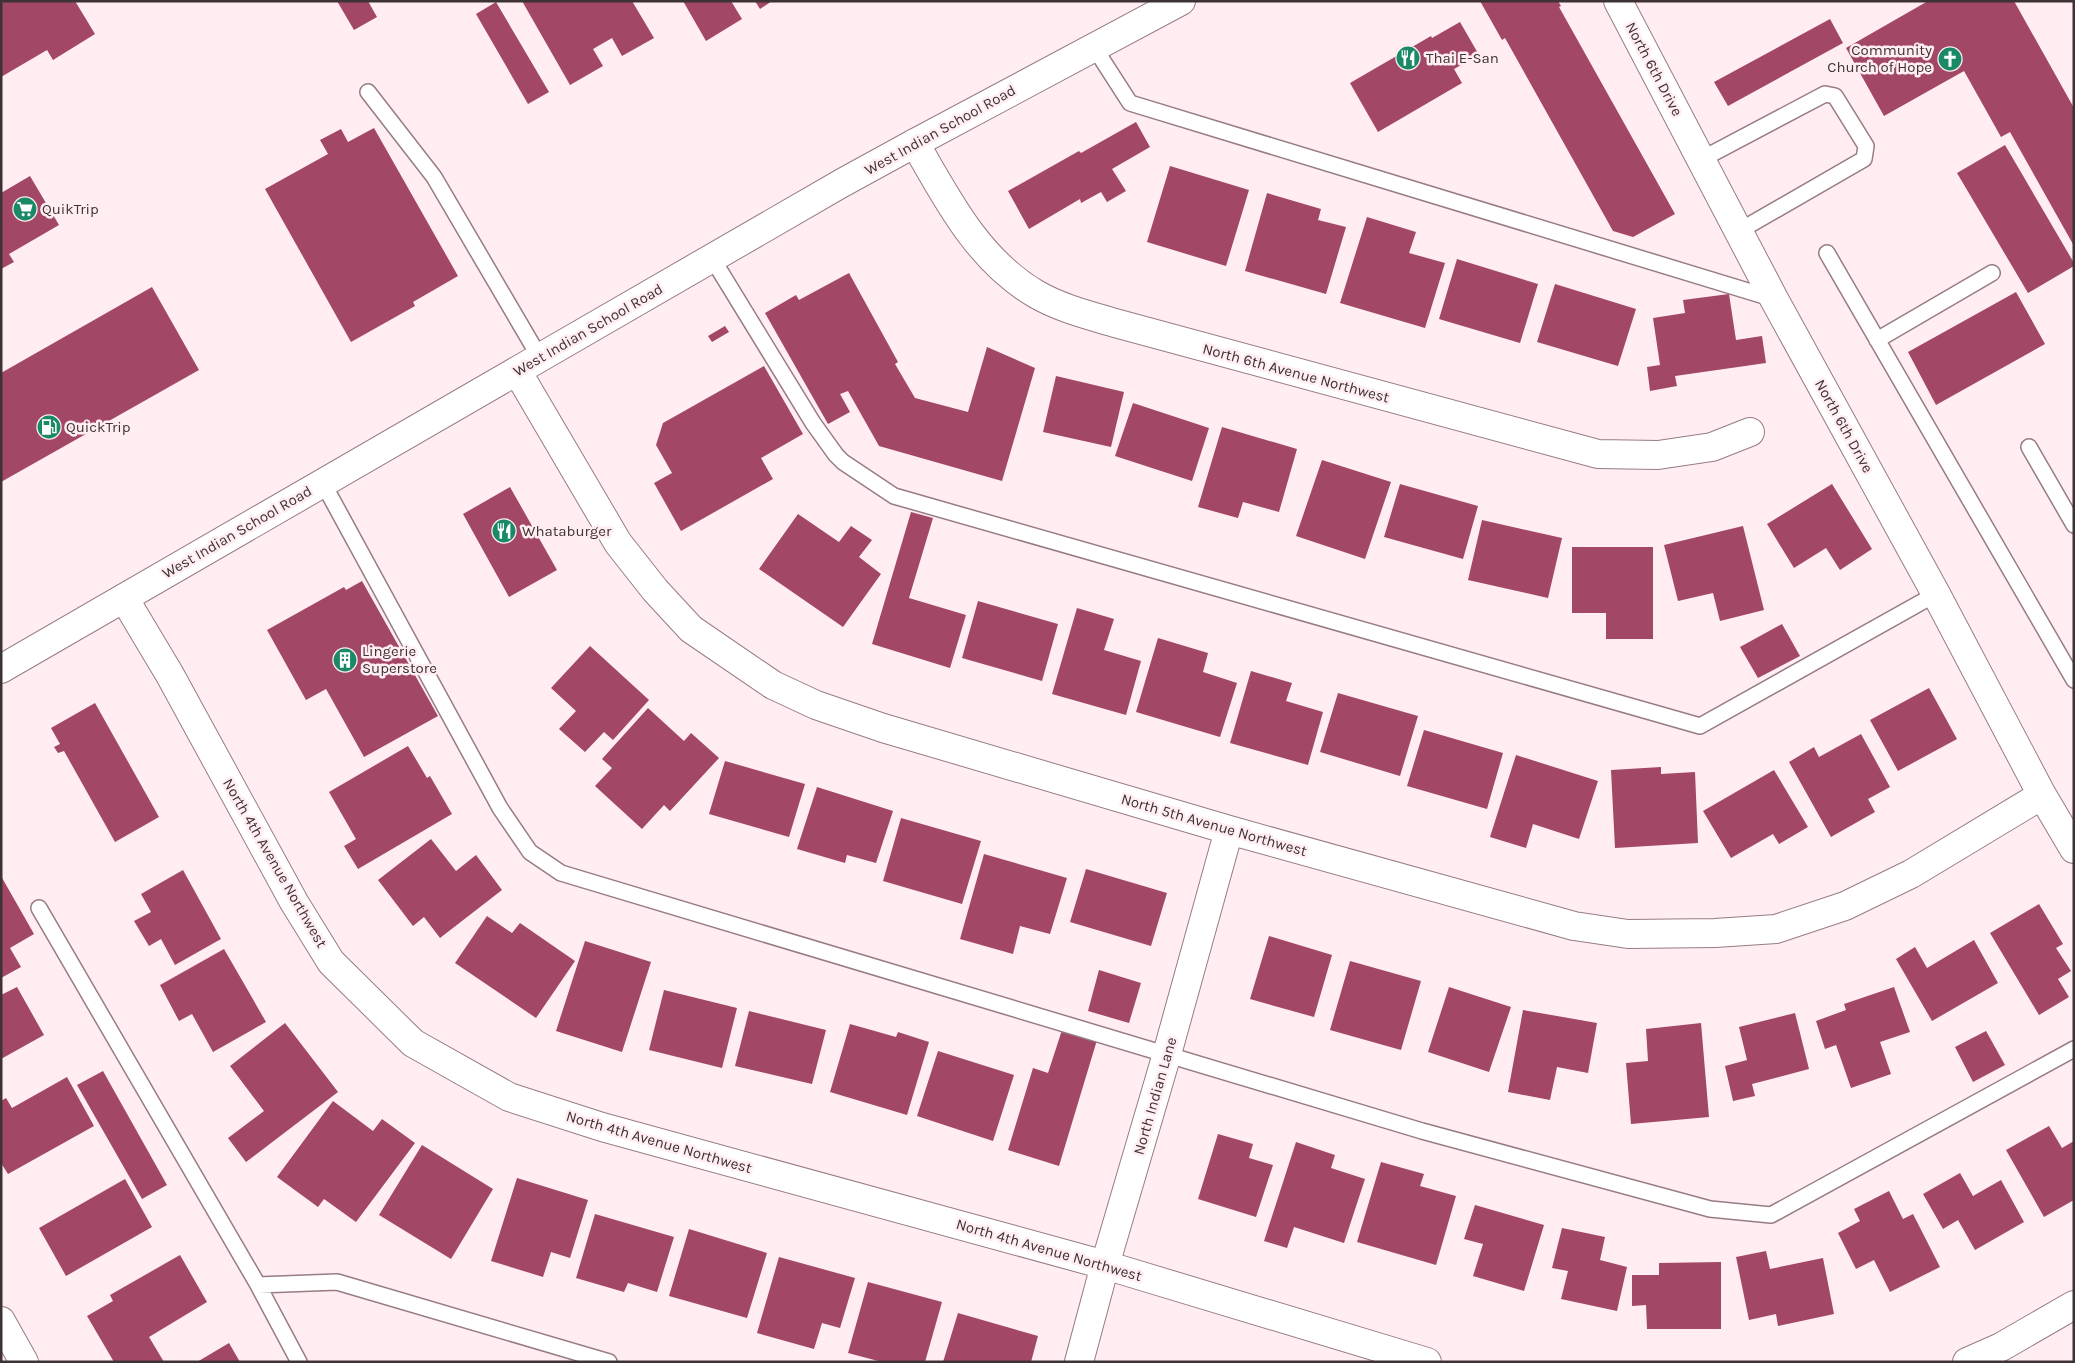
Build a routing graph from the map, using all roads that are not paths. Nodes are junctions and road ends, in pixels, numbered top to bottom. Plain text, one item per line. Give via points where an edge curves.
1 (1181, 1) edge
2 (1618, 1) edge
3 (1094, 47) junction
4 (368, 92) dead end
5 (915, 142) junction
6 (1702, 159) junction
7 (1739, 231) junction
8 (1827, 254) dead end
9 (712, 258) junction
10 (1992, 273) dead end
11 (1774, 299) junction
12 (1877, 340) junction
13 (529, 364) junction
14 (1750, 432) dead end
15 (2029, 447) dead end
16 (323, 483) junction
17 (2074, 525) edge
18 (1936, 594) junction
19 (124, 598) junction
20 (1, 669) edge
21 (2074, 680) edge
22 (2042, 795) junction
23 (1229, 830) junction
24 (2074, 849) edge
25 (39, 908) dead end
26 (2074, 1049) edge
27 (1167, 1054) junction
28 (1105, 1265) junction
29 (258, 1285) junction
30 (2074, 1305) edge
31 (1, 1321) edge
32 (24, 1362) edge
33 (299, 1362) edge
34 (609, 1362) edge
35 (1079, 1362) edge
36 (1427, 1362) edge
37 (1967, 1362) edge

1 - 3 street, West Indian School Road
2 - 6 street, North 6th Drive
3 - 5 street, West Indian School Road
3 - 11 lane via 1130,103
4 - 13 lane via 434,177
5 - 9 street, West Indian School Road
5 - 14 street, North 6th Avenue Northwest via 959,219 997,266 1036,294 1072,310 1598,454 1658,455 1712,447
6 - 7 street, North 6th Drive
6 - 7 lane via 1825,94 1836,96 1866,146 1864,159
7 - 11 street, North 6th Drive
8 - 12 lane
9 - 13 street, West Indian School Road
9 - 18 lane via 836,455 894,496 1700,726
10 - 12 lane
11 - 18 street, North 6th Drive
12 - 21 lane
13 - 16 street, West Indian School Road
13 - 23 street, North 5th Avenue Northwest via 618,543 691,629 773,685 882,728
15 - 17 lane
16 - 19 street, West Indian School Road
16 - 27 lane via 500,808 530,852 561,873
18 - 22 street, North 6th Drive
19 - 20 street, West Indian School Road
19 - 28 street, North 4th Avenue Northwest via 170,675 294,902 331,962 413,1043 509,1096 602,1127
22 - 23 street, North 5th Avenue Northwest via 1911,874 1845,906 1776,929 1715,932 1628,934 1574,926
22 - 24 street, North 6th Drive
23 - 27 street, North Indian Lane
25 - 29 lane
26 - 27 lane via 1771,1215 1710,1210 1422,1131
27 - 28 street, North Indian Lane
28 - 35 street, North Indian Lane
28 - 36 street, North 4th Avenue Northwest
29 - 33 lane
29 - 34 lane via 337,1282
30 - 37 street via 2001,1347
31 - 32 street

